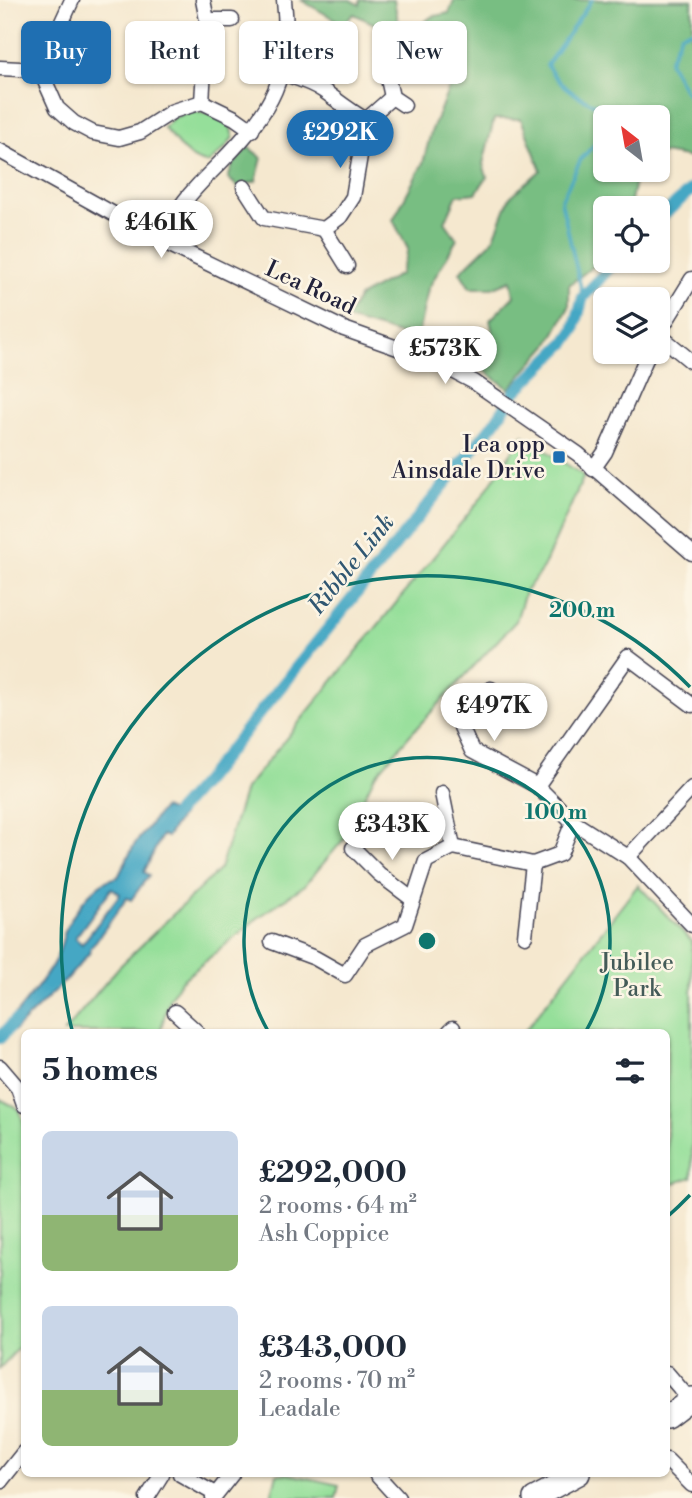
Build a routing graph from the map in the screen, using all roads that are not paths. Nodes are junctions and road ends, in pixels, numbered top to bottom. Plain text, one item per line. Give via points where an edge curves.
1 (72, 0) edge
2 (203, 0) edge
3 (284, 0) edge
4 (207, 20) junction
5 (232, 20) dead end
6 (62, 21) edge
7 (284, 21) edge
8 (0, 68) edge
9 (21, 69) edge
10 (46, 84) edge
11 (278, 84) edge
12 (312, 84) edge
13 (390, 84) edge
14 (202, 102) junction
15 (366, 120) junction
16 (252, 130) junction
17 (0, 151) edge
18 (244, 187) dead end
19 (324, 229) junction
20 (164, 242) junction
21 (347, 266) dead end
22 (692, 278) edge
23 (670, 314) edge
24 (670, 344) edge
25 (692, 362) edge
26 (644, 364) edge
27 (593, 469) junction
28 (692, 554) edge
29 (491, 689) dead end
30 (692, 705) edge
31 (537, 786) junction
32 (692, 788) edge
33 (442, 793) dead end
34 (573, 822) junction
35 (453, 847) junction
36 (353, 848) dead end
37 (628, 857) junction
38 (533, 864) junction
39 (412, 899) junction
40 (692, 925) edge
41 (525, 936) dead end
42 (272, 942) dead end
43 (175, 1012) dead end
44 (194, 1029) edge
45 (2, 1069) edge
46 (21, 1096) edge
47 (670, 1376) edge
48 (691, 1399) edge
49 (670, 1416) edge
50 (21, 1456) edge
51 (670, 1464) edge
52 (160, 1477) edge
53 (185, 1477) edge
54 (230, 1477) edge
55 (379, 1477) edge
56 (573, 1477) edge
57 (0, 1482) edge
58 (692, 1485) edge
59 (214, 1496) edge
60 (147, 1498) edge
61 (398, 1498) edge
62 (534, 1498) edge

1 - 6 street
2 - 4 street
3 - 7 street
4 - 5 street
4 - 14 street
8 - 9 street
10 - 14 street via 57,108 74,123 119,138
11 - 16 street
12 - 15 street
13 - 15 street via 398,101
14 - 16 street
15 - 19 street via 354,197
16 - 20 street via 178,211
17 - 20 street, Lea Road
18 - 19 street via 264,218
19 - 21 street
20 - 27 street, Lea Road via 344,329 455,371 494,394
22 - 23 street
24 - 25 street
26 - 27 street
27 - 28 street, Lea Road
29 - 31 street via 460,727 472,751
30 - 31 street via 628,657
31 - 34 street
32 - 37 street
33 - 35 street
34 - 37 street
34 - 38 street via 560,854
35 - 38 street
35 - 39 street via 426,861
36 - 39 street
37 - 40 street
38 - 41 street
39 - 42 street via 405,925 365,945 345,975
43 - 44 street
45 - 46 street
47 - 48 street
48 - 49 highway
50 - 57 street
51 - 58 street
52 - 60 street
53 - 59 street
54 - 59 street
55 - 61 street
56 - 62 highway

